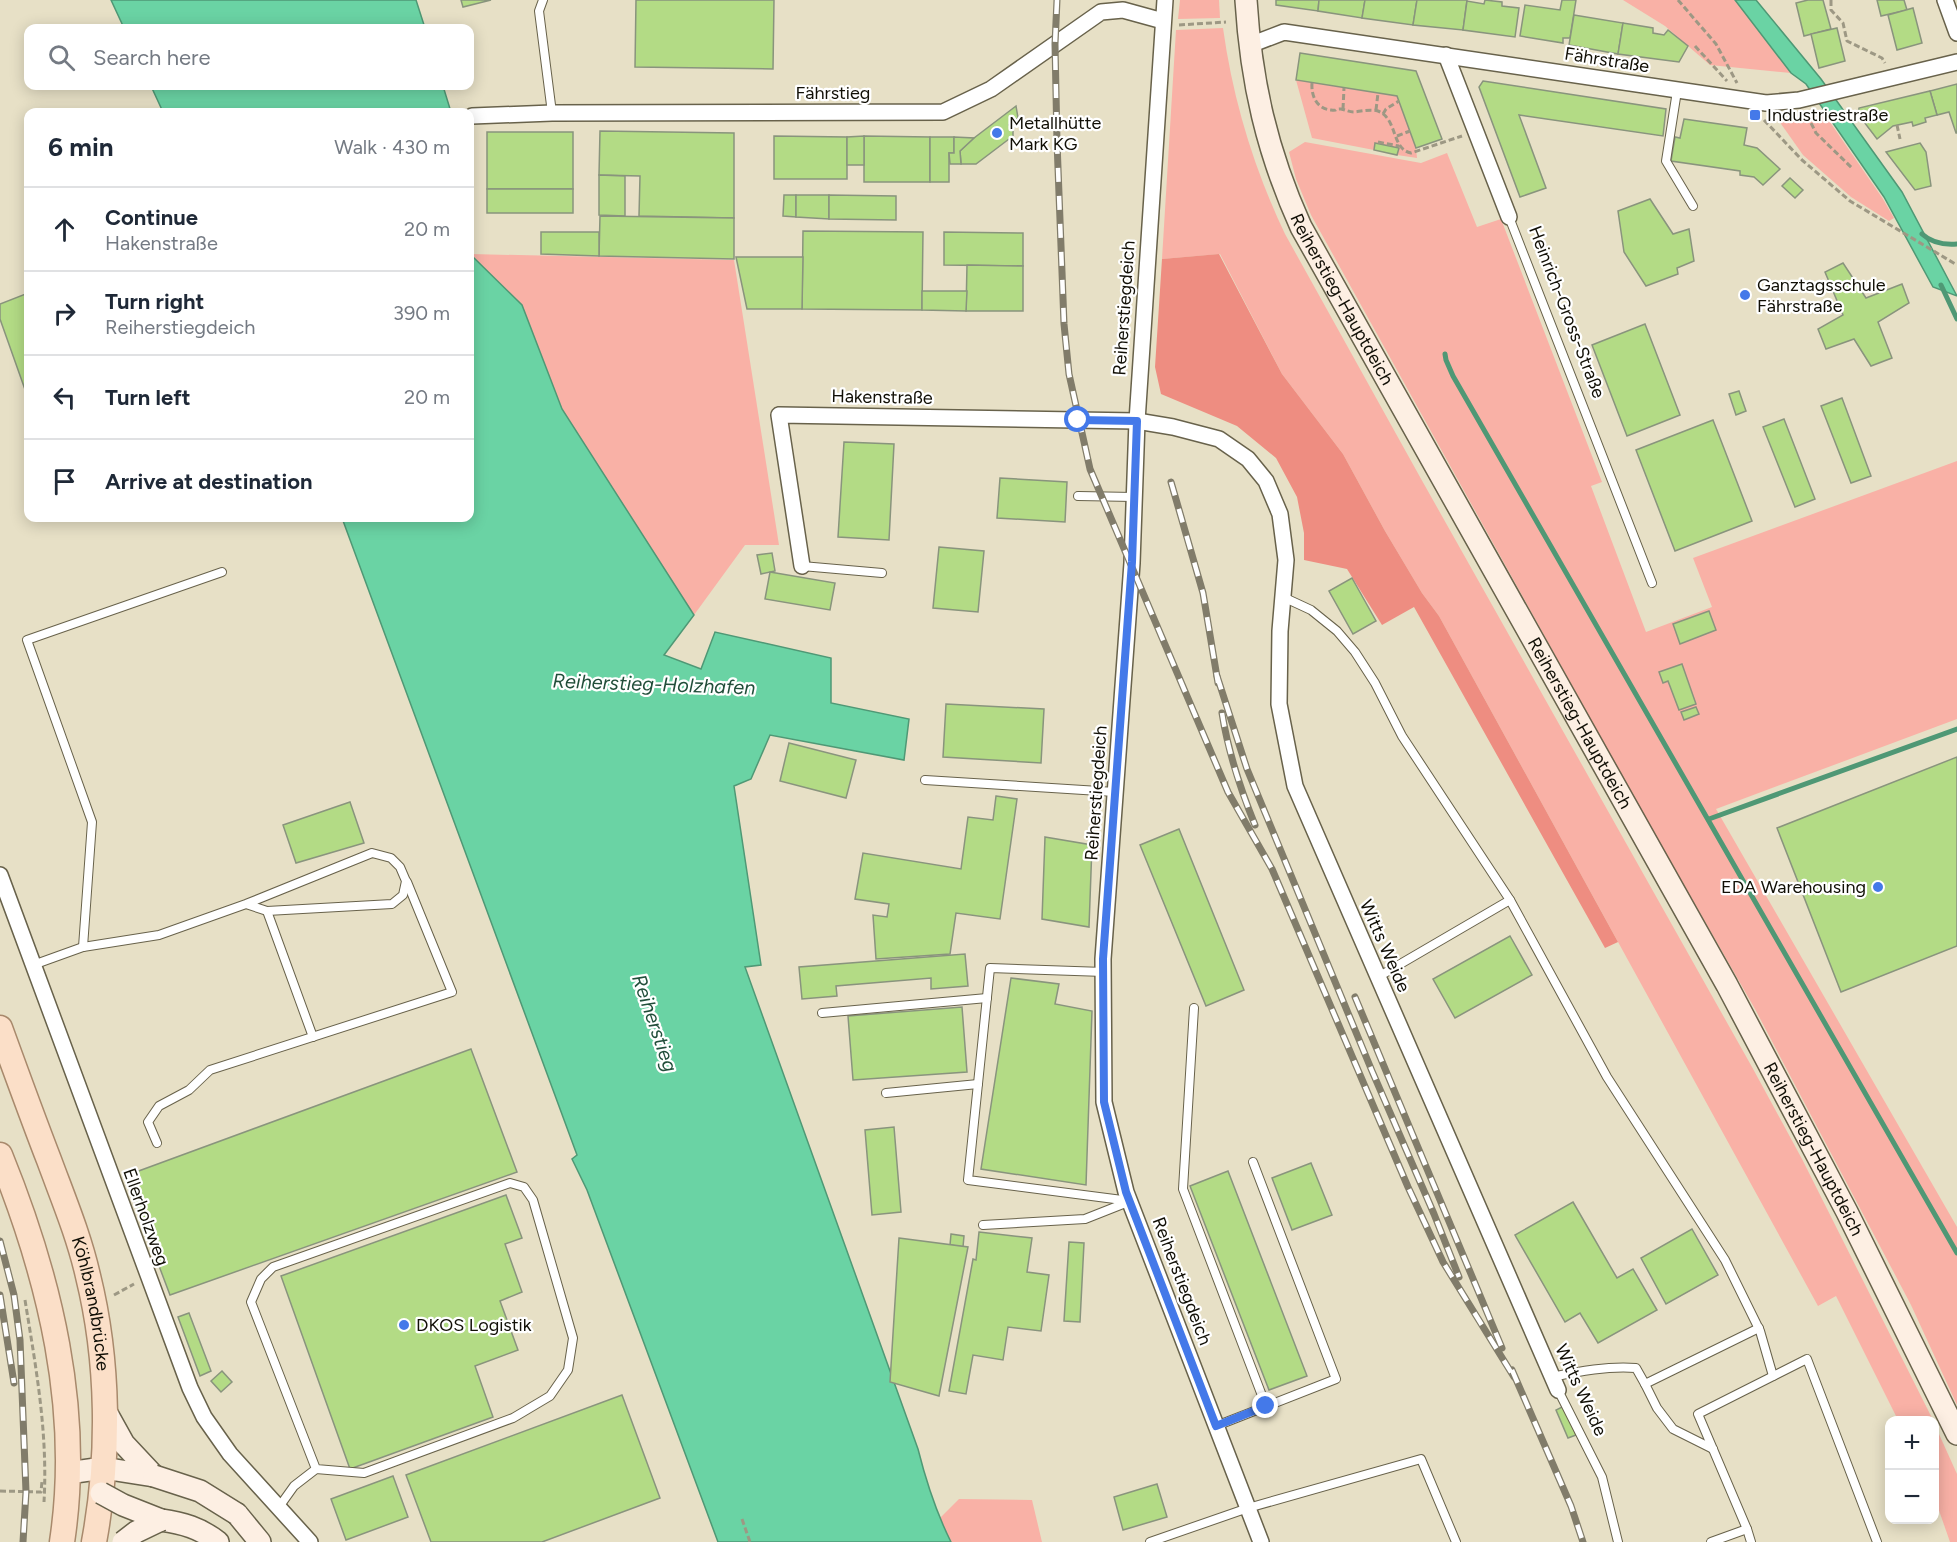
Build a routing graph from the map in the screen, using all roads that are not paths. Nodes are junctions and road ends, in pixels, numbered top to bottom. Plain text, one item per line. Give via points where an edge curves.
1 (543, 0) edge
2 (1165, 0) edge
3 (1246, 0) edge
4 (1945, 0) edge
5 (1170, 23) junction
6 (1957, 33) edge
7 (1250, 45) junction
8 (1446, 55) junction
9 (1957, 62) edge
10 (1677, 91) junction
11 (552, 113) junction
12 (474, 116) edge
13 (1693, 206) dead end
14 (1509, 217) joint
15 (1137, 421) junction
16 (1078, 496) dead end
17 (1134, 497) junction
18 (802, 566) joint
19 (222, 572) dead end
20 (882, 573) dead end
21 (1652, 583) dead end
22 (1283, 597) junction
23 (925, 780) dead end
24 (1115, 792) junction
25 (0, 875) edge
26 (406, 881) junction
27 (1510, 900) junction
28 (246, 904) junction
29 (267, 911) junction
30 (83, 948) junction
31 (33, 965) junction
32 (1104, 972) junction
33 (1378, 977) junction
34 (987, 998) junction
35 (1194, 1008) dead end
36 (822, 1013) dead end
37 (0, 1028) edge
38 (312, 1037) junction
39 (978, 1084) junction
40 (886, 1093) dead end
41 (157, 1143) dead end
42 (1, 1159) edge
43 (1253, 1162) dead end
44 (1130, 1201) junction
45 (983, 1225) dead end
46 (1759, 1328) junction
47 (1773, 1376) junction
48 (1555, 1383) junction
49 (1645, 1384) junction
50 (1266, 1406) junction
51 (104, 1408) junction
52 (1216, 1426) junction
53 (1957, 1434) edge
54 (1713, 1449) junction
55 (103, 1468) junction
56 (316, 1469) junction
57 (68, 1473) junction
58 (154, 1476) junction
59 (101, 1493) junction
60 (279, 1507) junction
61 (1248, 1508) junction
62 (161, 1520) junction
63 (1747, 1529) junction
64 (62, 1542) edge
65 (94, 1542) edge
66 (123, 1542) edge
67 (218, 1542) edge
68 (260, 1542) edge
69 (310, 1542) edge
70 (1150, 1542) edge
71 (1261, 1542) edge
72 (1456, 1542) edge
73 (1618, 1542) edge
74 (1711, 1542) edge
75 (1751, 1542) edge
76 (1877, 1542) edge

1 - 11 lane via 539,11
2 - 5 street, Reiherstiegdeich
3 - 7 main road, Reiherstieg-Hauptdeich
4 - 6 street
5 - 11 street, Fährstieg via 1123,10 1101,12 991,89 943,112
5 - 15 street, Reiherstiegdeich
7 - 8 street, Fährstraße via 1284,32
7 - 53 main road, Reiherstieg-Hauptdeich via 1261,113 1301,227 1727,985 1847,1212
8 - 10 street, Fährstraße
8 - 14 street, Heinrich-Gross-Straße
9 - 10 street, Fährstraße via 1799,100 1747,102
10 - 13 lane via 1666,161
11 - 12 street, Fährstieg
14 - 21 lane, Heinrich-Gross-Straße
15 - 17 street, Reiherstiegdeich
15 - 18 street, Hakenstraße via 779,415
15 - 22 street, Witts Weide via 1219,440 1248,459 1266,481 1280,514 1286,560
16 - 17 lane
17 - 24 street, Reiherstiegdeich
18 - 20 lane
19 - 30 lane via 27,640 92,822
22 - 27 lane via 1311,610 1355,652 1402,736
22 - 33 street, Witts Weide via 1279,704 1294,786
23 - 24 lane
24 - 32 street, Reiherstiegdeich
25 - 31 street, Ellerholzweg
26 - 28 lane via 400,867 390,858 372,852
26 - 29 lane via 403,895 392,904
26 - 38 lane via 452,992
27 - 33 lane
27 - 46 lane via 1607,1077 1725,1260
28 - 29 lane
28 - 30 lane via 159,936
29 - 38 lane
30 - 31 lane
31 - 60 street, Ellerholzweg via 177,1358 204,1417 230,1454
32 - 34 lane via 990,968
32 - 44 street, Reiherstiegdeich via 1104,1102
33 - 48 street, Witts Weide
34 - 36 lane
34 - 39 lane
35 - 50 lane via 1184,1189
37 - 51 main road, Köhlbrandbrücke via 88,1275 100,1338
38 - 41 lane via 210,1070 189,1090 159,1106 148,1122
39 - 40 lane
39 - 44 lane via 968,1180
42 - 57 main road via 38,1264 61,1358
43 - 50 lane via 1336,1379
44 - 45 lane via 1085,1219
44 - 52 street, Reiherstiegdeich
46 - 47 lane
46 - 49 lane
47 - 54 lane via 1698,1414
47 - 76 lane via 1807,1359
48 - 49 lane via 1588,1370 1620,1367 1636,1368
48 - 73 lane, Witts Weide via 1602,1477
49 - 54 lane via 1673,1429
50 - 52 lane
51 - 55 main road, Köhlbrandbrücke
51 - 58 main road via 124,1444
52 - 61 street, Reiherstiegdeich
54 - 63 lane
55 - 57 main road
55 - 58 main road
55 - 59 main road, Köhlbrandbrücke
56 - 56 lane via 251,1302 261,1278 273,1267 510,1183 524,1187 533,1200 573,1338 568,1371 550,1396 513,1418 364,1473
56 - 60 lane via 294,1486
57 - 59 main road
57 - 64 main road
58 - 68 main road, bridge via 217,1500 237,1514
59 - 62 main road, bridge
59 - 65 main road, Köhlbrandbrücke
60 - 69 street, Ellerholzweg
61 - 70 lane
61 - 71 street, Reiherstiegdeich
61 - 72 lane via 1421,1459
62 - 66 main road, bridge
62 - 67 main road via 195,1527
63 - 74 lane
63 - 75 lane

